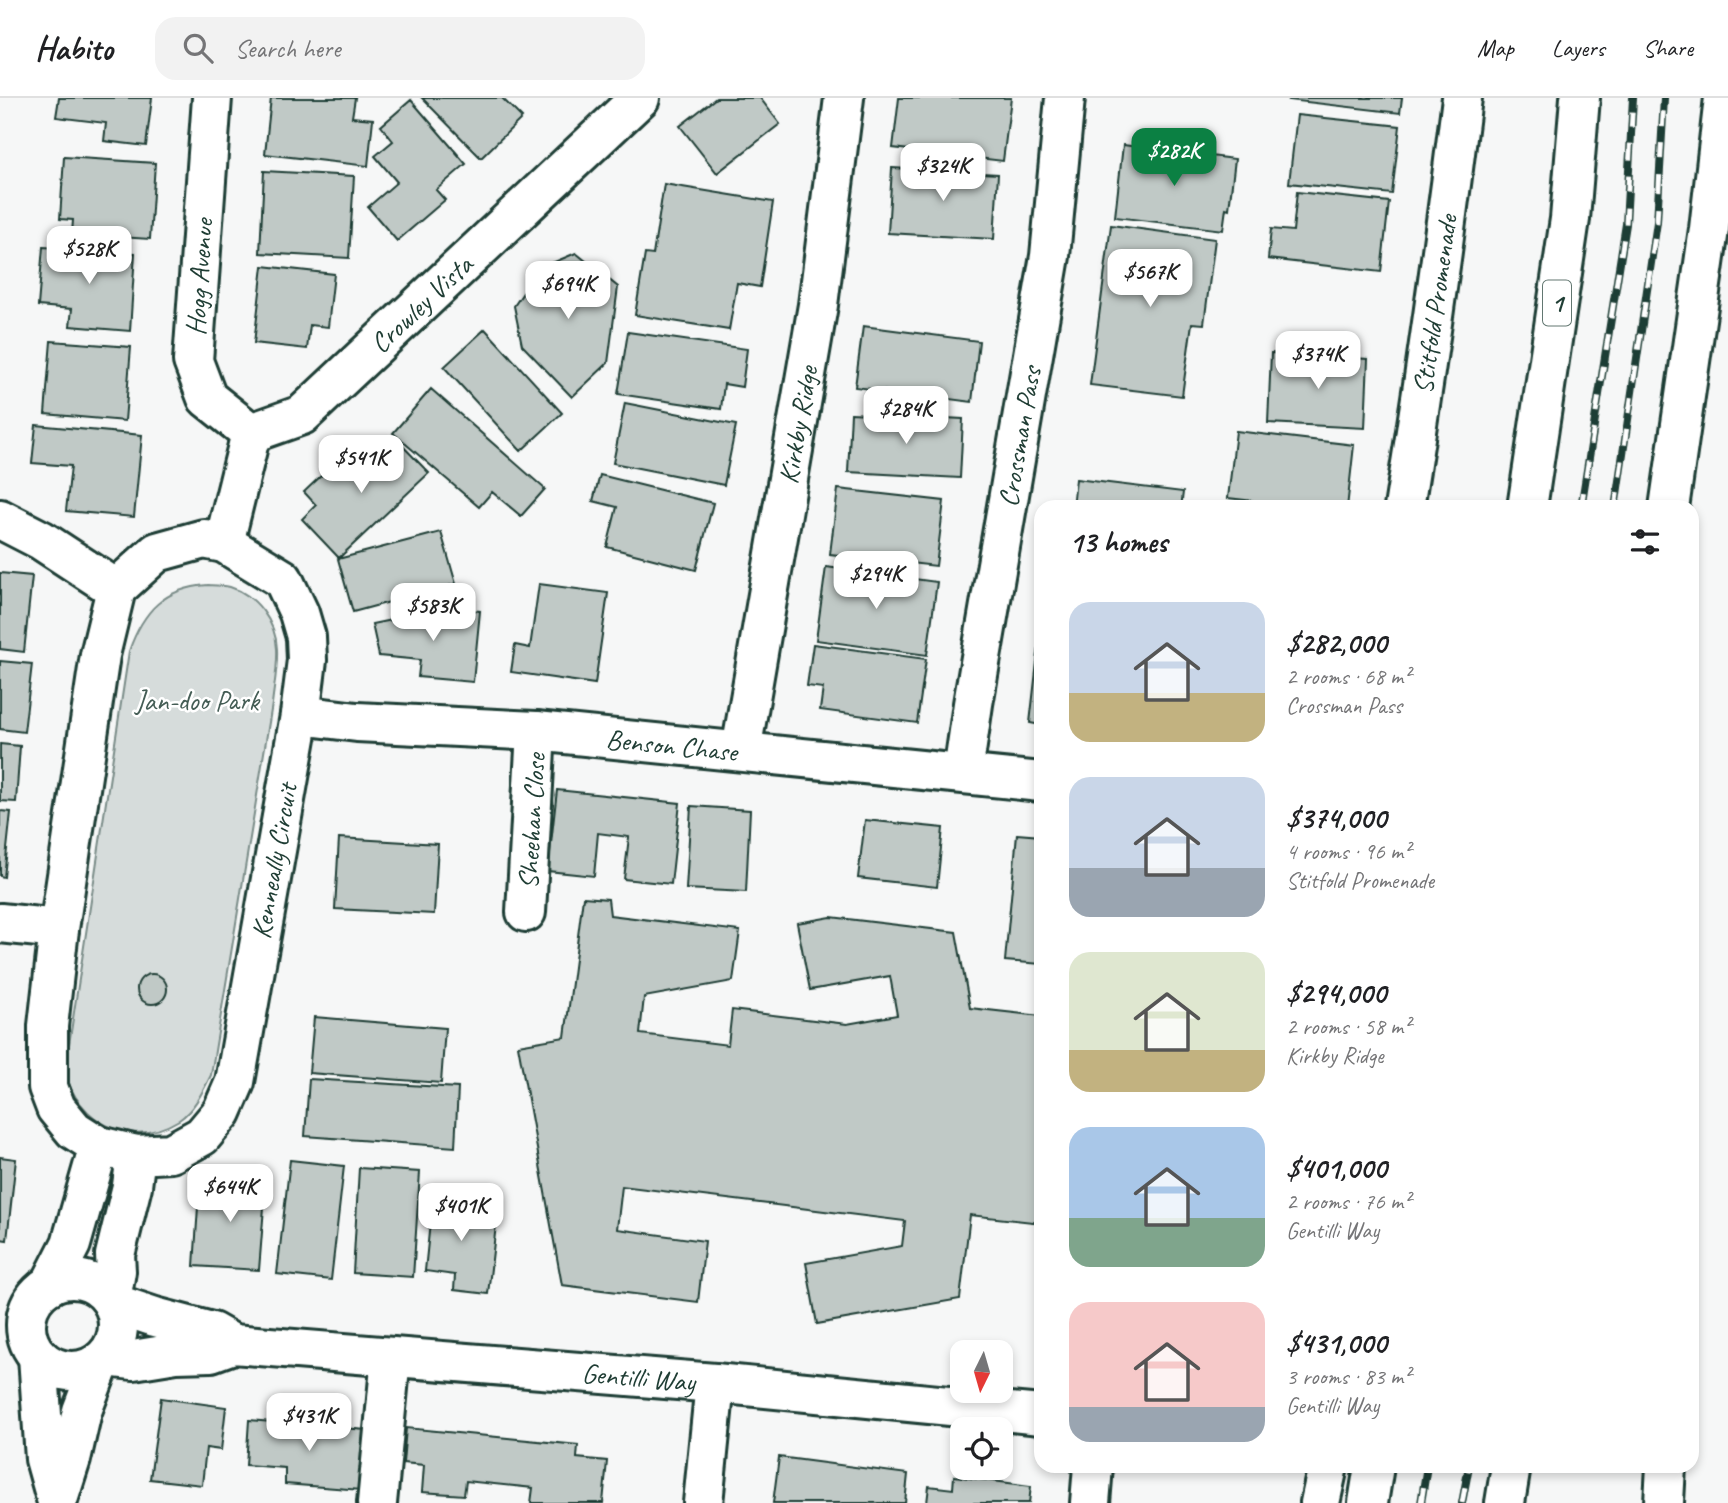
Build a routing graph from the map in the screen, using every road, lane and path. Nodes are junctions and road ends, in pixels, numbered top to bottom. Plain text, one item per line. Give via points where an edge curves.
1 (212, 98) edge
2 (639, 98) edge
3 (844, 98) edge
4 (1065, 98) edge
5 (1462, 98) edge
6 (1580, 98) edge
7 (1724, 98) edge
8 (251, 433) junction
9 (1405, 500) edge
10 (1528, 500) edge
11 (1670, 500) edge
12 (0, 519) edge
13 (224, 543) junction
14 (116, 589) junction
15 (300, 715) junction
16 (536, 731) junction
17 (741, 751) junction
18 (963, 773) junction
19 (1034, 781) edge
20 (526, 912) dead end
21 (0, 923) edge
22 (59, 929) junction
23 (99, 1146) junction
24 (136, 1155) junction
25 (45, 1288) junction
26 (0, 1301) edge
27 (112, 1301) junction
28 (233, 1344) junction
29 (24, 1352) edge
30 (391, 1357) junction
31 (103, 1359) junction
32 (715, 1383) junction
33 (1034, 1414) edge
34 (1092, 1473) edge
35 (1326, 1473) edge
36 (1373, 1473) edge
37 (1510, 1473) edge
38 (57, 1503) edge
39 (377, 1503) edge
40 (703, 1503) edge
41 (1090, 1503) edge
42 (1320, 1503) edge
43 (1368, 1503) edge
44 (1505, 1503) edge

1 - 8 main road, Hogg Avenue via 193,361 207,398
2 - 8 main road, Crowley Vista via 302,415
3 - 17 main road, Kirkby Ridge via 818,305
4 - 18 main road, Crossman Pass via 1050,256
5 - 9 main road, Stitfold Promenade
6 - 10 main road, 1 via 1570,219
7 - 11 main road
8 - 13 main road
12 - 14 main road
13 - 14 main road via 204,539 157,552
13 - 15 main road, Kenneally Circuit via 284,579 306,637
14 - 22 main road, Kenneally Circuit via 100,655
15 - 16 main road, Benson Chase
15 - 24 main road, Kenneally Circuit via 235,1082 222,1112 202,1136 171,1153
16 - 17 main road, Benson Chase
16 - 20 main road, Sheehan Close
17 - 18 main road, Benson Chase
18 - 19 main road, Benson Chase
21 - 22 main road
22 - 23 main road, Kenneally Circuit via 48,1026 48,1087 56,1108 74,1130
23 - 24 main road, Kenneally Circuit
23 - 25 main road via 71,1244
24 - 27 main road via 115,1255
25 - 26 main road
25 - 27 main road via 77,1279 102,1290
25 - 29 main road via 28,1310 29,1343
27 - 28 main road, Gentilli Way via 212,1332
27 - 31 main road via 118,1331 114,1346
28 - 30 main road, Gentilli Way
28 - 31 main road, Gentilli Way via 211,1352
29 - 31 main road via 68,1372
29 - 38 main road
30 - 32 main road, Gentilli Way
30 - 39 main road
31 - 38 main road via 82,1411
32 - 33 main road, Gentilli Way
32 - 40 main road
34 - 41 main road
35 - 42 main road
36 - 43 main road
37 - 44 main road

